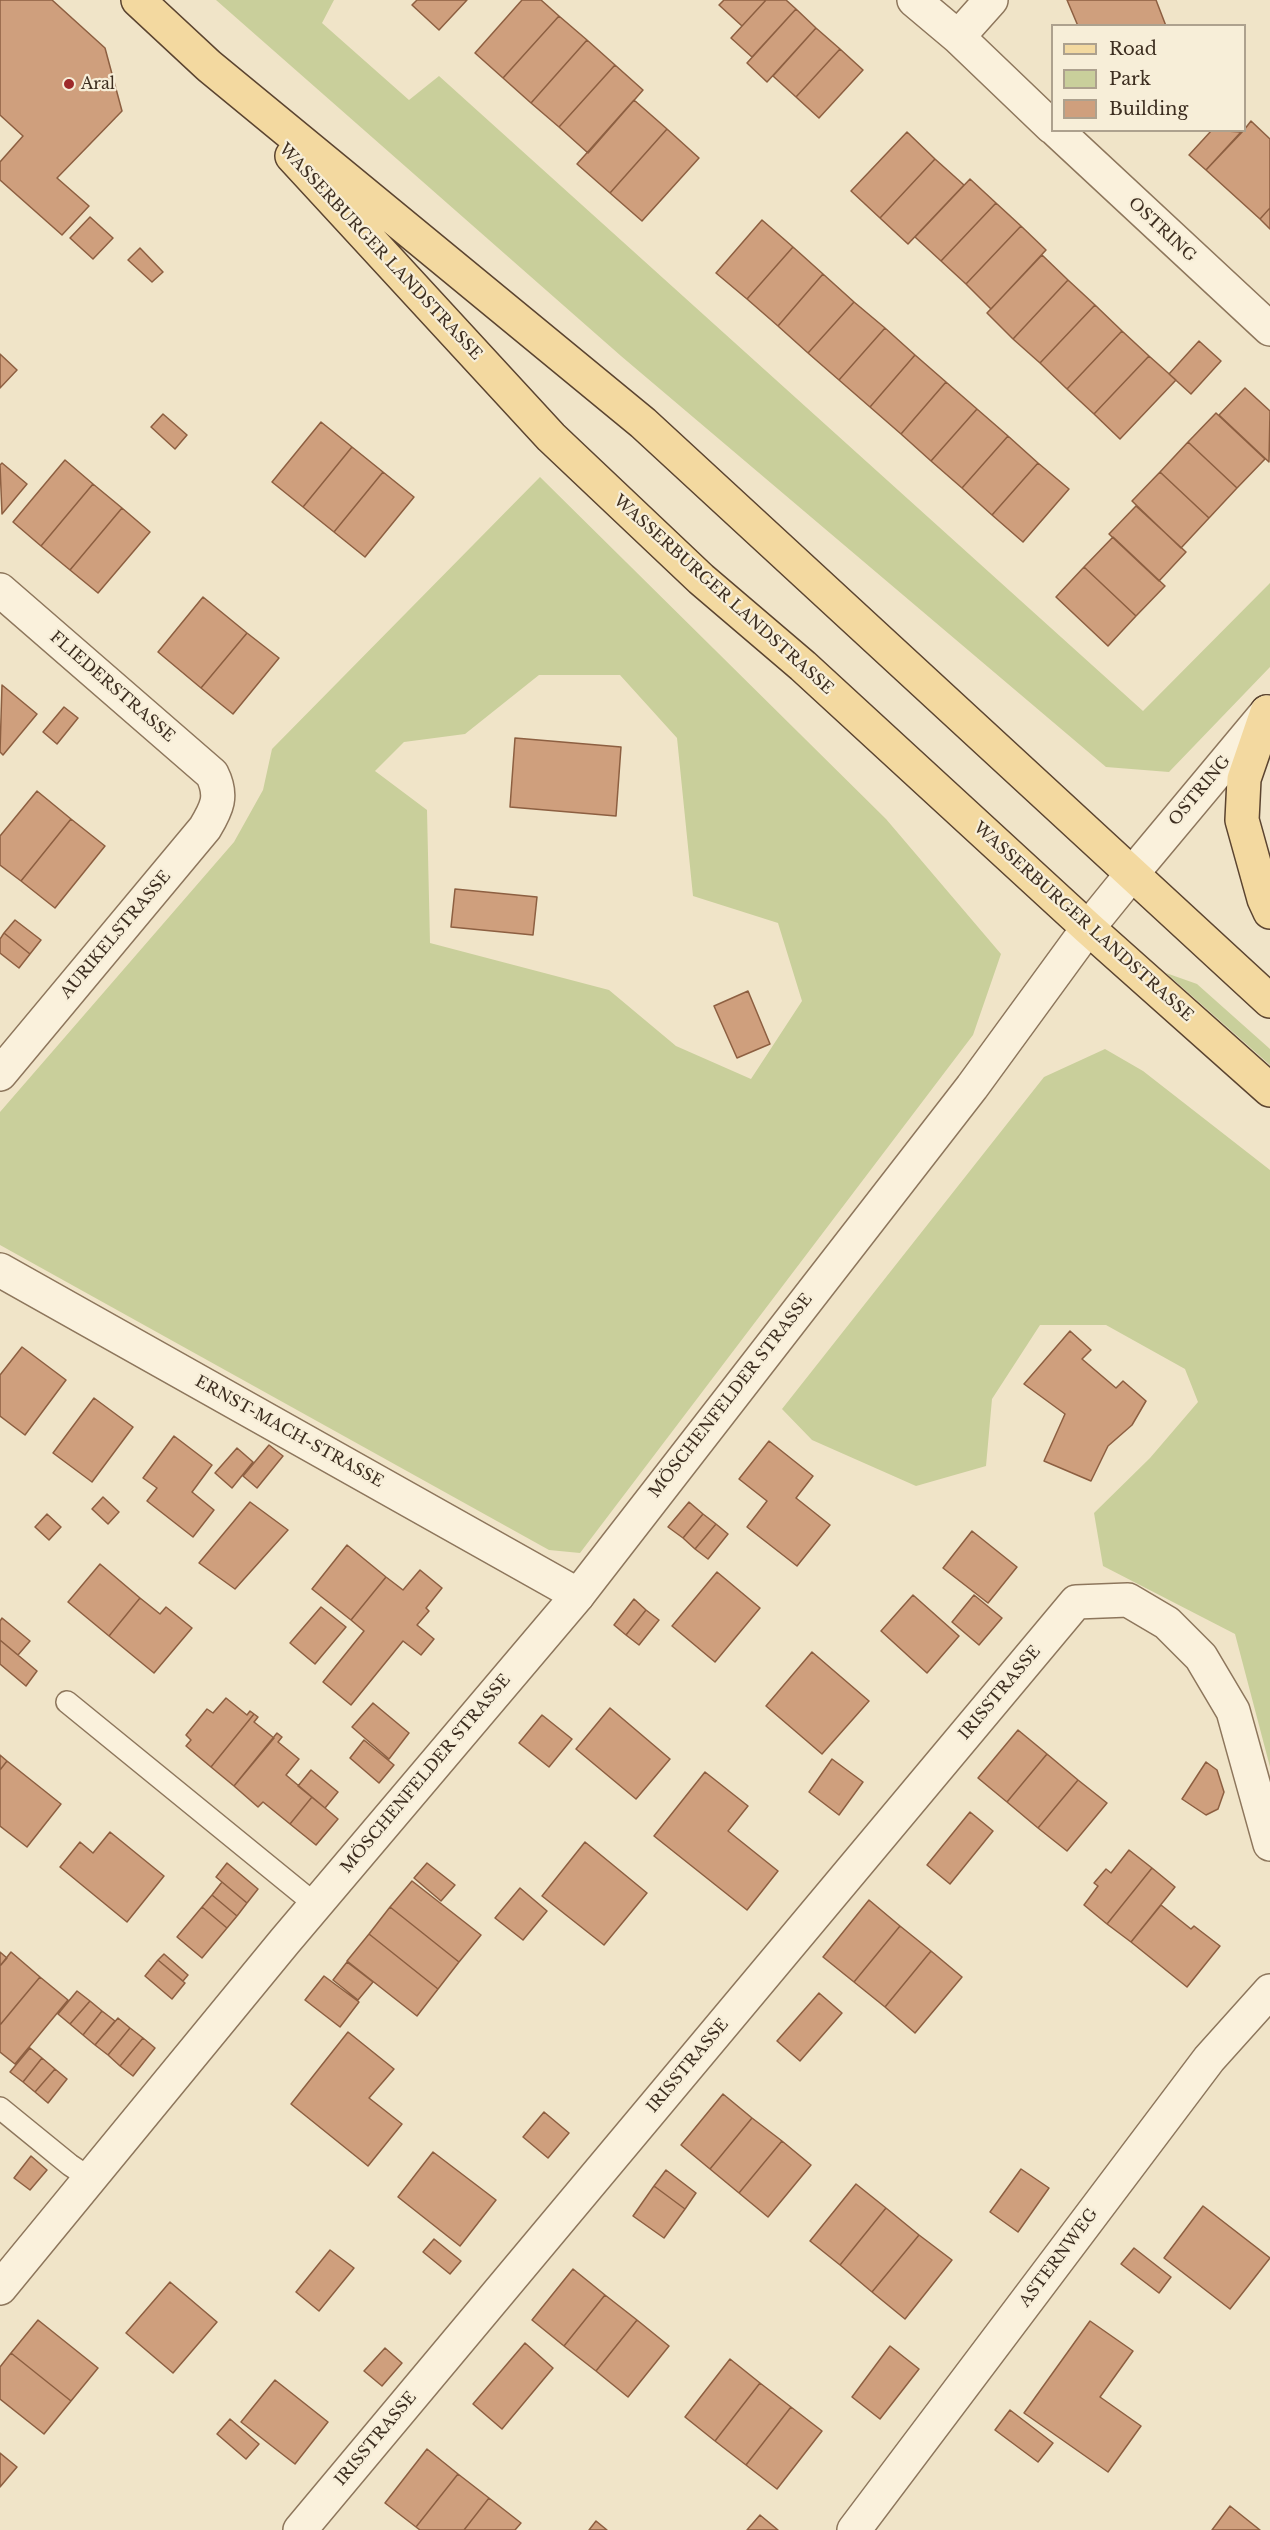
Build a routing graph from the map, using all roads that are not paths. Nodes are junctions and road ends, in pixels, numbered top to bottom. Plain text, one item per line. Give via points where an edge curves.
1 (138, 0) edge
2 (914, 0) edge
3 (991, 0) edge
4 (958, 37) junction
5 (209, 66) junction
6 (1051, 126) edge
7 (1057, 132) edge
8 (1270, 329) edge
9 (0, 590) edge
10 (1268, 710) edge
11 (219, 788) joint
12 (1131, 875) junction
13 (1270, 912) edge
14 (1088, 928) junction
15 (1270, 1001) edge
16 (0, 1074) edge
17 (1270, 1090) edge
18 (0, 1270) edge
19 (578, 1595) junction
20 (67, 1702) dead end
21 (1270, 1844) edge
22 (316, 1905) junction
23 (1270, 1990) edge
24 (0, 2108) edge
25 (91, 2179) junction
26 (0, 2288) edge
27 (300, 2530) edge
28 (854, 2530) edge

1 - 5 main road, WASSERBURGER LANDSTRASSE
2 - 4 street, OSTRING
3 - 4 street
4 - 6 street, OSTRING
5 - 12 main road, WASSERBURGER LANDSTRASSE via 643,423
5 - 14 main road, WASSERBURGER LANDSTRASSE via 550,437 701,579 803,666
7 - 8 street, OSTRING
9 - 11 street, FLIEDERSTRASSE via 212,774
10 - 12 street, OSTRING
10 - 13 main road via 1244,779 1242,820
11 - 16 street, AURIKELSTRASSE via 215,811 205,828
12 - 14 street, MÖSCHENFELDER STRASSE
12 - 15 main road, WASSERBURGER LANDSTRASSE
14 - 17 main road, WASSERBURGER LANDSTRASSE
14 - 19 street, MÖSCHENFELDER STRASSE via 972,1087
18 - 19 street, ERNST-MACH-STRASSE
19 - 22 street, MÖSCHENFELDER STRASSE
20 - 22 lane
21 - 27 street, IRISSTRASSE via 1233,1711 1201,1657 1167,1623 1128,1600 1076,1602
22 - 25 street, MÖSCHENFELDER STRASSE
23 - 28 street, ASTERNWEG via 1209,2059
24 - 25 lane
25 - 26 street, MÖSCHENFELDER STRASSE

